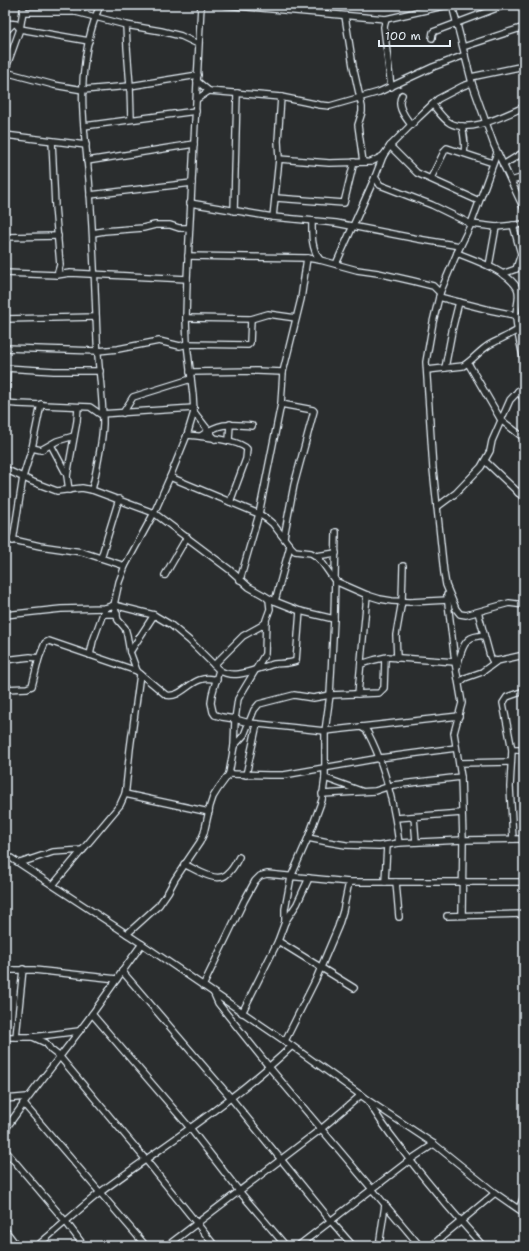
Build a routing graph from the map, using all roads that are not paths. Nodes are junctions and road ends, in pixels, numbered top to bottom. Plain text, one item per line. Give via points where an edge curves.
1 (24, 5) edge
2 (79, 5) edge
3 (100, 5) edge
4 (201, 5) edge
5 (226, 5) edge
6 (448, 5) edge
7 (452, 5) edge
8 (501, 6) edge
9 (23, 12) junction
10 (76, 12) junction
11 (95, 16) junction
12 (345, 16) junction
13 (386, 19) junction
14 (5, 23) edge
15 (457, 23) junction
16 (13, 24) junction
17 (126, 25) junction
18 (524, 27) edge
19 (20, 29) junction
20 (5, 32) edge
21 (432, 38) dead end
22 (89, 41) junction
23 (198, 44) junction
24 (463, 47) junction
25 (465, 55) junction
26 (524, 66) edge
27 (5, 72) edge
28 (471, 77) junction
29 (198, 78) junction
30 (472, 83) junction
31 (130, 86) junction
32 (391, 87) junction
33 (83, 90) junction
34 (209, 91) junction
35 (237, 93) junction
36 (402, 95) dead end
37 (281, 97) junction
38 (359, 98) junction
39 (197, 99) junction
40 (432, 105) junction
41 (524, 108) edge
42 (196, 111) junction
43 (131, 119) junction
44 (486, 122) junction
45 (411, 125) junction
46 (84, 126) junction
47 (462, 126) junction
48 (5, 135) edge
49 (52, 141) junction
50 (194, 144) junction
51 (86, 145) junction
52 (390, 146) junction
53 (497, 152) junction
54 (524, 152) edge
55 (464, 153) junction
56 (383, 156) junction
57 (279, 159) junction
58 (87, 161) junction
59 (354, 162) junction
60 (363, 162) junction
61 (371, 162) junction
62 (493, 163) junction
63 (503, 165) junction
64 (376, 175) junction
65 (524, 177) edge
66 (431, 178) junction
67 (511, 181) junction
68 (192, 183) junction
69 (90, 195) junction
70 (276, 198) junction
71 (479, 201) junction
72 (190, 203) junction
73 (524, 209) edge
74 (234, 211) junction
75 (273, 217) junction
76 (312, 221) junction
77 (471, 224) junction
78 (524, 224) edge
79 (513, 225) junction
80 (353, 227) junction
81 (496, 227) junction
82 (189, 228) junction
83 (93, 233) junction
84 (58, 236) junction
85 (5, 237) edge
86 (460, 246) junction
87 (456, 253) junction
88 (188, 256) junction
89 (307, 258) junction
90 (320, 260) junction
91 (336, 264) junction
92 (524, 264) edge
93 (60, 265) junction
94 (489, 266) junction
95 (516, 269) junction
96 (5, 273) edge
97 (70, 273) junction
98 (94, 274) junction
99 (502, 274) junction
100 (57, 275) junction
101 (186, 280) junction
102 (439, 295) junction
103 (459, 302) junction
104 (516, 316) junction
105 (96, 317) junction
106 (524, 317) edge
107 (186, 318) junction
108 (296, 318) junction
109 (5, 319) edge
110 (251, 319) junction
111 (518, 330) junction
112 (187, 344) junction
113 (5, 348) edge
114 (98, 351) junction
115 (524, 361) edge
116 (468, 363) junction
117 (6, 368) edge
118 (445, 368) junction
119 (427, 370) junction
120 (100, 371) junction
121 (190, 372) junction
122 (283, 372) junction
123 (191, 379) junction
124 (524, 385) edge
125 (518, 391) junction
126 (524, 399) edge
127 (6, 403) edge
128 (41, 404) junction
129 (281, 404) junction
130 (78, 407) junction
131 (194, 410) junction
132 (123, 413) junction
133 (102, 414) junction
134 (501, 420) junction
135 (230, 424) junction
136 (252, 426) dead end
137 (208, 431) junction
138 (187, 435) junction
139 (74, 436) junction
140 (201, 436) junction
141 (524, 438) edge
142 (215, 439) junction
143 (229, 441) junction
144 (51, 446) junction
145 (32, 448) junction
146 (485, 461) junction
147 (5, 469) edge
148 (67, 476) junction
149 (23, 477) junction
150 (170, 477) junction
151 (524, 488) edge
152 (68, 490) junction
153 (92, 490) junction
154 (518, 493) junction
155 (524, 498) edge
156 (119, 499) junction
157 (230, 502) junction
158 (437, 507) junction
159 (154, 513) junction
160 (260, 514) junction
161 (336, 532) dead end
162 (187, 537) junction
163 (284, 537) junction
164 (5, 538) edge
165 (13, 541) junction
166 (290, 546) junction
167 (336, 554) junction
168 (316, 556) junction
169 (101, 558) junction
170 (125, 566) junction
171 (403, 566) dead end
172 (165, 575) dead end
173 (240, 580) junction
174 (335, 580) junction
175 (446, 585) junction
176 (366, 595) junction
177 (265, 596) junction
178 (448, 600) junction
179 (275, 601) junction
180 (402, 601) junction
181 (114, 605) junction
182 (524, 605) edge
183 (104, 608) junction
184 (300, 611) junction
185 (478, 612) junction
186 (103, 614) junction
187 (116, 614) junction
188 (5, 615) edge
189 (154, 615) junction
190 (334, 619) junction
191 (266, 622) junction
192 (484, 635) junction
193 (130, 652) junction
194 (90, 655) junction
195 (524, 655) edge
196 (40, 658) junction
197 (385, 658) junction
198 (397, 658) junction
199 (5, 660) edge
200 (497, 661) junction
201 (214, 664) junction
202 (361, 664) junction
203 (456, 666) junction
204 (218, 670) junction
205 (256, 670) junction
206 (138, 672) junction
207 (465, 678) junction
208 (217, 680) junction
209 (459, 683) junction
210 (5, 689) edge
211 (524, 692) edge
212 (358, 694) junction
213 (330, 695) junction
214 (459, 716) junction
215 (235, 719) junction
216 (249, 723) junction
217 (257, 724) junction
218 (361, 727) junction
219 (325, 731) junction
220 (234, 746) junction
221 (456, 748) junction
222 (512, 750) junction
223 (524, 750) edge
224 (380, 758) junction
225 (511, 762) junction
226 (459, 763) junction
227 (325, 768) junction
228 (229, 774) junction
229 (246, 775) junction
230 (461, 777) junction
231 (325, 778) junction
232 (388, 787) junction
233 (363, 792) junction
234 (125, 794) junction
235 (322, 794) junction
236 (209, 812) junction
237 (462, 813) junction
238 (414, 817) junction
239 (396, 818) junction
240 (308, 838) junction
241 (513, 839) junction
242 (524, 839) edge
243 (463, 840) junction
244 (416, 842) junction
245 (399, 843) junction
246 (387, 845) junction
247 (83, 850) junction
248 (5, 854) edge
249 (239, 857) dead end
250 (20, 864) junction
251 (184, 864) junction
252 (291, 877) junction
253 (309, 878) junction
254 (349, 882) junction
255 (385, 882) junction
256 (396, 882) junction
257 (462, 882) junction
258 (524, 882) edge
259 (53, 885) junction
260 (524, 914) edge
261 (462, 915) junction
262 (447, 916) dead end
263 (399, 917) dead end
264 (285, 922) junction
265 (127, 934) junction
266 (278, 941) junction
267 (142, 944) junction
268 (321, 967) junction
269 (23, 969) junction
270 (5, 970) edge
271 (122, 970) junction
272 (117, 979) junction
273 (203, 986) junction
274 (354, 988) dead end
275 (214, 993) junction
276 (242, 1013) junction
277 (92, 1014) junction
278 (79, 1031) junction
279 (5, 1037) edge
280 (16, 1037) junction
281 (33, 1037) junction
282 (285, 1041) junction
283 (292, 1046) junction
284 (60, 1056) junction
285 (270, 1068) junction
286 (361, 1095) junction
287 (27, 1097) junction
288 (231, 1098) junction
289 (5, 1100) edge
290 (369, 1101) junction
291 (23, 1103) junction
292 (190, 1128) junction
293 (321, 1129) junction
294 (5, 1130) edge
295 (434, 1144) junction
296 (5, 1150) edge
297 (281, 1159) junction
298 (146, 1160) junction
299 (410, 1160) junction
300 (371, 1189) junction
301 (239, 1191) junction
302 (101, 1192) junction
303 (495, 1193) junction
304 (524, 1196) edge
305 (385, 1205) junction
306 (518, 1209) junction
307 (524, 1213) edge
308 (331, 1221) junction
309 (66, 1222) junction
310 (461, 1222) junction
311 (197, 1223) junction
312 (5, 1230) edge
313 (17, 1246) edge
314 (37, 1246) edge
315 (84, 1246) edge
316 (146, 1246) edge
317 (167, 1246) edge
318 (216, 1246) edge
319 (286, 1246) edge
320 (298, 1246) edge
321 (353, 1246) edge
322 (379, 1246) edge
323 (420, 1246) edge
324 (431, 1246) edge
325 (483, 1246) edge

1 - 9 street
2 - 10 street
3 - 11 street
4 - 23 street
5 - 12 street
6 - 13 street
7 - 15 street
8 - 15 street
9 - 10 street
9 - 19 street
10 - 11 street
11 - 17 street
11 - 22 street
12 - 13 street
12 - 38 street
13 - 32 street via 384,27
14 - 16 street
15 - 21 street via 433,32
15 - 24 street
16 - 19 street
16 - 20 street
17 - 23 street via 181,36
17 - 31 street
18 - 24 street
19 - 22 street
19 - 27 street
22 - 33 street
23 - 29 street
24 - 25 street
25 - 28 street
25 - 32 street
26 - 28 street
27 - 33 street
28 - 30 street
29 - 31 street
29 - 34 street
29 - 39 street
30 - 40 street via 438,99
30 - 44 street
31 - 33 street
31 - 43 street
32 - 38 street
33 - 46 street
34 - 35 street
34 - 39 street
35 - 37 street
35 - 74 street
36 - 45 street via 400,102 404,116
37 - 38 street via 330,106
37 - 57 street
38 - 60 street via 362,112 358,125
39 - 42 street
40 - 45 street
40 - 47 street via 448,122
41 - 44 street
42 - 43 street
42 - 50 street
43 - 46 street
44 - 47 street
44 - 53 street
45 - 52 street
46 - 51 street
47 - 55 street via 465,138
48 - 49 street
49 - 51 street
49 - 84 street
50 - 58 street
50 - 68 street
51 - 58 street
52 - 56 street
52 - 66 street via 413,170
53 - 62 street
53 - 63 street
54 - 63 street
55 - 62 street
55 - 66 street via 447,148
56 - 61 street
56 - 64 street
57 - 59 street via 320,163
57 - 70 street
58 - 69 street
59 - 60 street
59 - 70 street via 344,203
60 - 61 street
61 - 64 street
62 - 71 street
63 - 67 street
64 - 77 street via 380,185
64 - 80 street
65 - 67 street
66 - 71 street
67 - 73 street
68 - 69 street
68 - 72 street
69 - 83 street
70 - 75 street
71 - 77 street
72 - 74 street
72 - 82 street
74 - 75 street
75 - 76 street
76 - 80 street
76 - 90 street via 313,249
77 - 81 street
77 - 86 street
78 - 79 street
79 - 81 street
79 - 95 street via 521,254
80 - 86 street
80 - 91 street
81 - 94 street
82 - 83 street via 155,225
82 - 88 street
83 - 98 street
84 - 85 street
84 - 93 street
86 - 87 street
87 - 94 street
87 - 102 street
88 - 89 street
88 - 101 street
89 - 90 street
89 - 108 street
90 - 91 street
91 - 102 street via 434,286
92 - 95 street
93 - 97 street
93 - 100 street
94 - 99 street
95 - 99 street
96 - 100 street
97 - 98 street
97 - 100 street
98 - 101 street
98 - 105 street
99 - 104 street via 517,288 519,297
101 - 107 street
102 - 103 street
102 - 119 street via 428,351
103 - 104 street
103 - 118 street
104 - 106 street
104 - 111 street
105 - 109 street
105 - 114 street
107 - 110 street
107 - 112 street
108 - 110 street via 268,314
108 - 122 street
110 - 112 street via 249,344
111 - 115 street
111 - 116 street via 488,345
112 - 114 street via 180,346 159,341
112 - 121 street
113 - 114 street
114 - 120 street
116 - 118 street via 464,366
116 - 134 street
117 - 120 street
117 - 127 street
118 - 119 street
119 - 158 street
120 - 133 street
121 - 122 street
121 - 123 street
122 - 129 street
123 - 131 street
123 - 132 street via 133,397
124 - 125 street
125 - 126 street
125 - 134 street via 510,400
127 - 128 street
128 - 130 street
128 - 145 street
129 - 160 street
129 - 163 street via 314,411 294,485
130 - 133 street via 90,407
130 - 139 street
131 - 132 street
131 - 137 street
131 - 138 street
132 - 133 street
133 - 153 street via 102,440
134 - 141 street
134 - 146 street
135 - 136 street
135 - 137 street
135 - 143 street
137 - 140 street
137 - 142 street
138 - 140 street
138 - 150 street
139 - 144 street
139 - 148 street
140 - 142 street
142 - 143 street
143 - 157 street via 237,442 247,449 246,459
144 - 145 street via 41,450
144 - 148 street
145 - 149 street
146 - 154 street
146 - 158 street via 456,493
147 - 149 street
148 - 152 street
149 - 152 street via 57,491
149 - 165 street
150 - 157 street
150 - 159 street
151 - 154 street
152 - 153 street
153 - 156 street
154 - 155 street
156 - 159 street
156 - 169 street
157 - 160 street
158 - 175 street
159 - 162 street
159 - 170 street
160 - 163 street
160 - 173 street
161 - 167 street
162 - 172 street
162 - 173 street
163 - 166 street
164 - 165 street
165 - 169 street via 82,552
166 - 168 street
166 - 179 street
167 - 168 street
167 - 174 street
168 - 174 street
169 - 170 street
170 - 181 street
171 - 180 street
173 - 177 street
174 - 176 street
174 - 190 street
175 - 178 street
175 - 185 street via 460,614
176 - 180 street
176 - 202 street
177 - 179 street
177 - 191 street via 269,600 270,609
178 - 180 street
178 - 203 street
179 - 184 street
180 - 198 street via 396,636
181 - 183 street
181 - 187 street
181 - 189 street
182 - 185 street via 510,604
183 - 186 street
183 - 188 street via 61,609
184 - 190 street
184 - 205 street via 296,661
185 - 192 street
186 - 187 street
186 - 194 street
187 - 193 street via 125,628
189 - 193 street
189 - 201 street via 190,640
190 - 213 street
191 - 201 street via 243,636
191 - 205 street via 265,654
192 - 200 street via 492,660
192 - 203 street via 466,642
193 - 206 street
194 - 196 street via 49,641 45,643
194 - 206 street
195 - 200 street
196 - 199 street
196 - 210 street via 32,686
197 - 198 street
197 - 202 street
197 - 212 street via 382,691
198 - 203 street
200 - 207 street via 482,672
201 - 204 street
202 - 212 street
203 - 207 street
203 - 209 street
204 - 205 street via 224,674
204 - 208 street
205 - 215 street via 240,694
206 - 208 street via 170,696 198,679 209,677
206 - 234 street
207 - 209 street
208 - 215 street via 212,695 213,712 215,715
209 - 214 street via 462,703
211 - 222 street via 508,697 503,702
212 - 213 street
213 - 216 street via 313,698 288,695 259,704
213 - 219 street
214 - 218 street
214 - 221 street via 454,733
215 - 216 street
215 - 220 street
216 - 217 street
216 - 220 street via 244,735
217 - 219 street
217 - 229 street
218 - 219 street
218 - 224 street via 368,733
219 - 227 street
220 - 228 street
221 - 224 street
221 - 226 street
222 - 223 street
222 - 225 street
224 - 227 street
224 - 232 street
225 - 226 street
225 - 241 street
226 - 230 street
227 - 229 street via 284,775
227 - 231 street
228 - 229 street
228 - 236 street via 216,793
230 - 232 street
230 - 237 street
231 - 233 street
231 - 235 street
232 - 233 street
232 - 239 street
233 - 235 street
234 - 236 street
234 - 247 street via 120,805
235 - 240 street
236 - 251 street via 200,842
237 - 238 street
237 - 243 street
238 - 239 street
238 - 244 street
239 - 245 street
240 - 246 street via 346,845
240 - 252 street
241 - 242 street
241 - 243 street
243 - 244 street
243 - 257 street
244 - 245 street
245 - 246 street
246 - 255 street
247 - 250 street via 54,852
247 - 259 street
248 - 250 street
249 - 251 street via 230,872 219,878
250 - 259 street
251 - 265 street via 159,905
252 - 253 street
252 - 264 street
252 - 273 street via 267,874 255,881
253 - 254 street
253 - 264 street
254 - 255 street
254 - 268 street via 338,927
255 - 256 street
256 - 257 street
256 - 263 street
257 - 258 street
257 - 261 street
259 - 265 street
260 - 261 street
261 - 262 street
264 - 266 street
265 - 267 street
266 - 268 street
266 - 276 street
267 - 271 street
267 - 273 street
268 - 274 street
268 - 282 street
269 - 270 street
269 - 272 street
269 - 280 street
271 - 272 street
271 - 288 street
272 - 277 street
273 - 275 street
275 - 276 street
275 - 285 street via 218,1003
276 - 282 street
277 - 278 street
277 - 292 street
278 - 281 street
278 - 284 street
279 - 280 street
280 - 281 street
281 - 284 street via 46,1043
282 - 283 street
283 - 285 street
283 - 286 street
284 - 287 street
284 - 298 street
285 - 288 street
285 - 293 street
286 - 290 street
286 - 293 street
287 - 289 street
287 - 291 street
288 - 292 street
288 - 297 street
290 - 295 street
290 - 299 street
291 - 294 street
291 - 302 street
292 - 298 street
292 - 301 street
293 - 297 street
293 - 300 street
295 - 299 street
295 - 303 street
296 - 309 street
297 - 301 street
297 - 308 street
298 - 302 street
298 - 311 street
299 - 300 street
299 - 310 street
300 - 305 street
300 - 308 street
301 - 311 street
301 - 319 street
302 - 309 street
302 - 316 street
303 - 306 street
303 - 310 street
304 - 306 street
305 - 322 street
305 - 323 street
306 - 307 street
308 - 320 street
308 - 321 street
309 - 314 street
309 - 315 street
310 - 324 street
310 - 325 street
311 - 317 street
311 - 318 street
312 - 313 street

